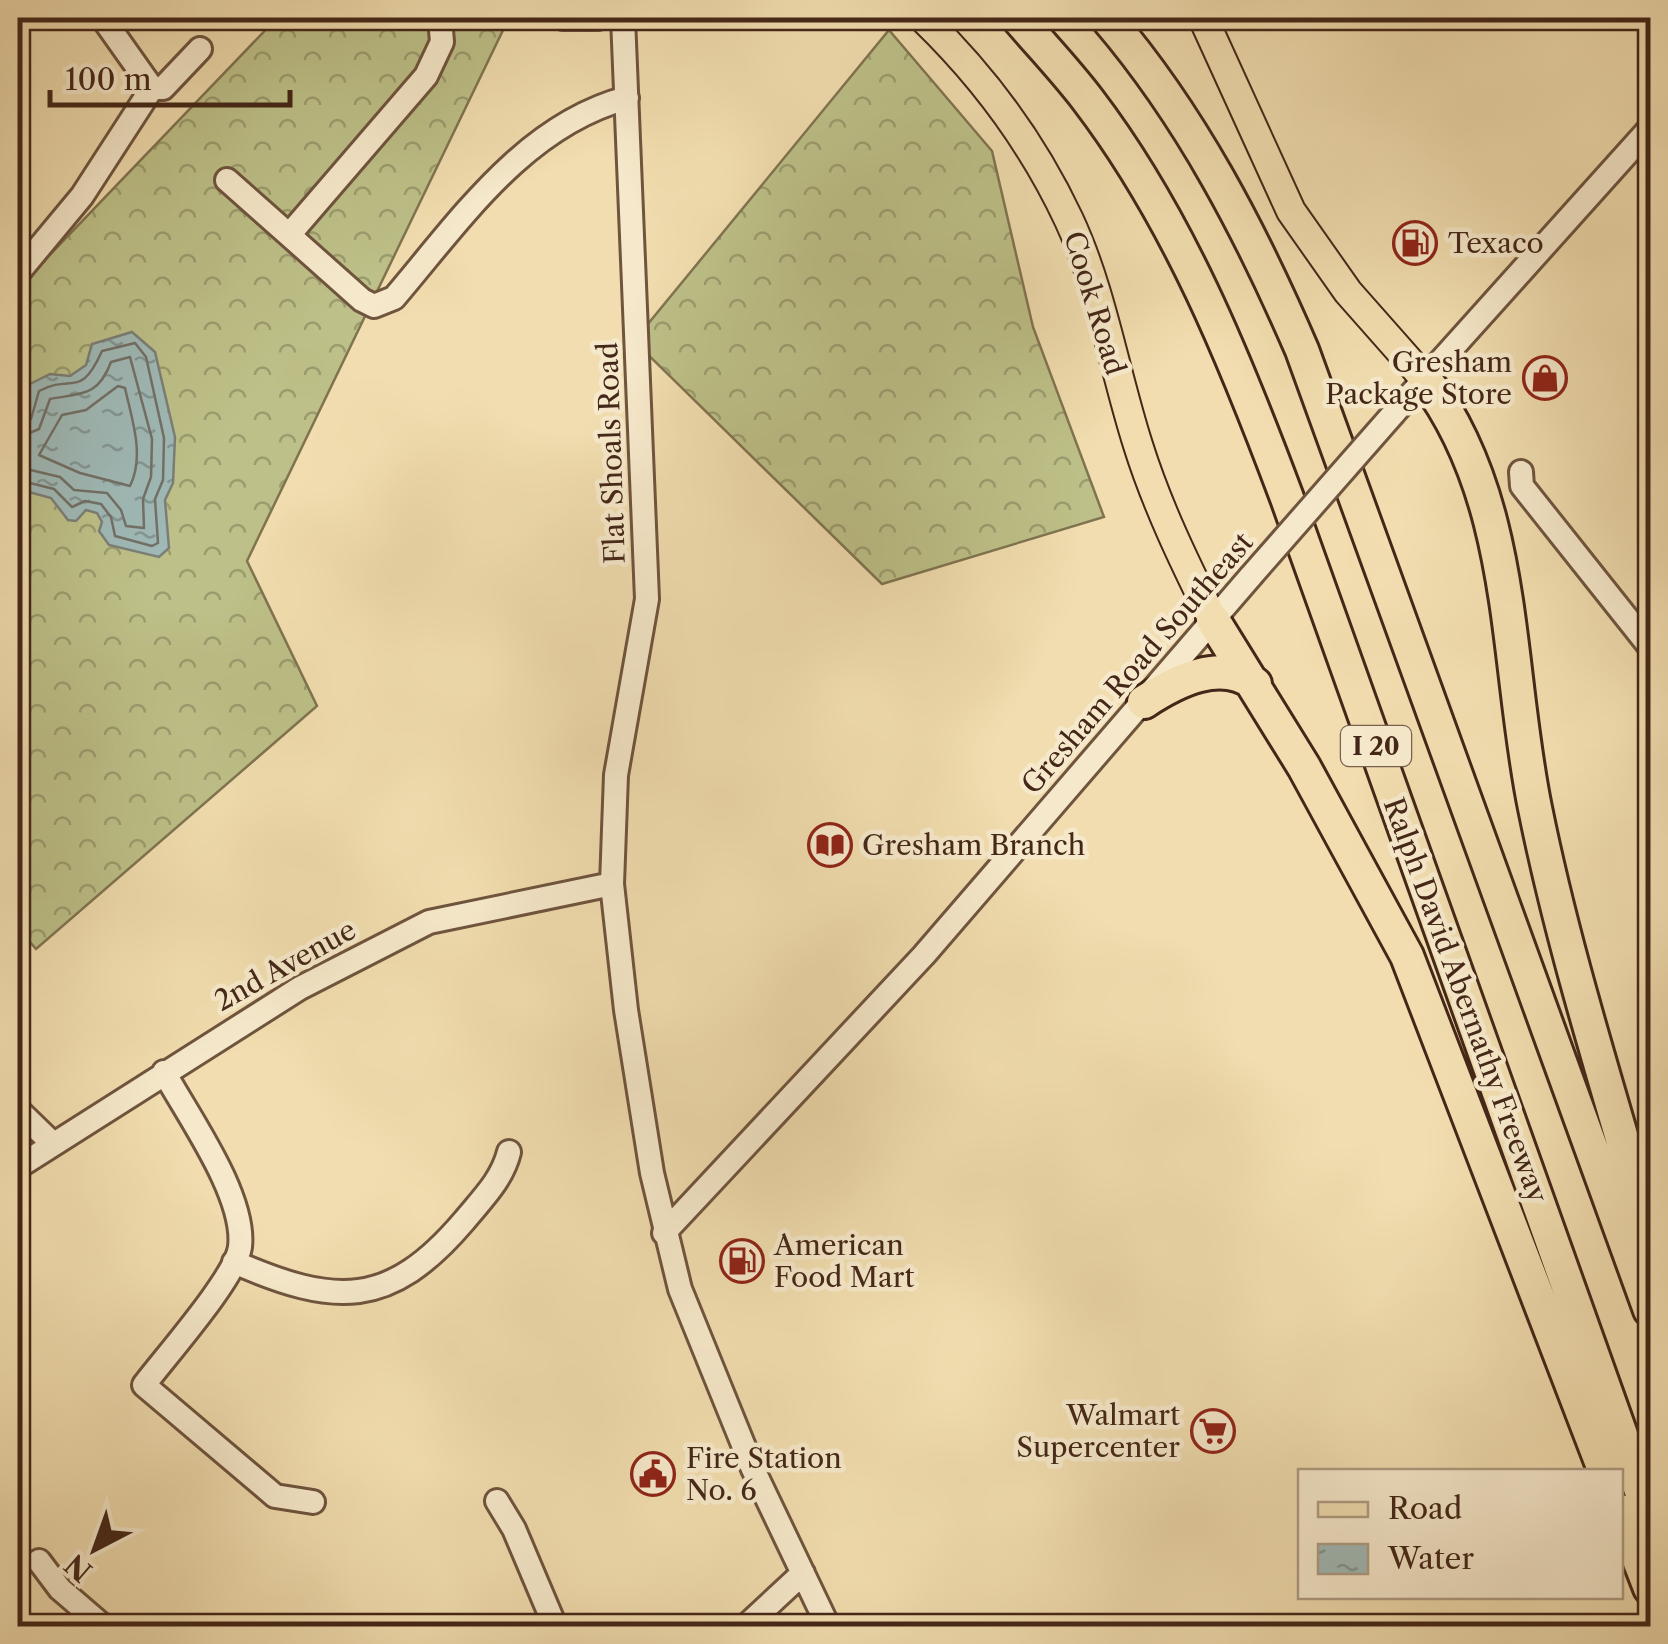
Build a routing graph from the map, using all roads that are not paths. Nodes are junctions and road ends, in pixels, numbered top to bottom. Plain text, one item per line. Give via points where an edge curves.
1 (112, 18) edge
2 (440, 18) edge
3 (563, 18) edge
4 (598, 18) edge
5 (623, 18) edge
6 (922, 18) edge
7 (1018, 18) edge
8 (1107, 18) edge
9 (1203, 18) edge
10 (200, 48) dead end
11 (152, 88) junction
12 (626, 98) junction
13 (1650, 128) edge
14 (228, 180) dead end
15 (290, 235) junction
16 (18, 273) edge
17 (1424, 378) junction
18 (1522, 472) dead end
19 (1213, 620) junction
20 (1650, 647) edge
21 (1254, 684) junction
22 (1144, 702) junction
23 (612, 884) junction
24 (164, 1072) junction
25 (18, 1110) edge
26 (52, 1144) junction
27 (509, 1152) dead end
28 (18, 1167) edge
29 (652, 1173) junction
30 (714, 1180) junction
31 (664, 1233) junction
32 (1650, 1235) edge
33 (234, 1262) junction
34 (1650, 1310) edge
35 (1605, 1469) edge
36 (313, 1502) dead end
37 (497, 1502) dead end
38 (1650, 1516) edge
39 (1623, 1519) edge
40 (39, 1561) dead end
41 (802, 1573) junction
42 (1650, 1588) edge
43 (103, 1626) edge
44 (555, 1626) edge
45 (746, 1626) edge
46 (828, 1626) edge

1 - 11 street via 106,23
2 - 15 street via 442,42 426,76
3 - 4 street
5 - 12 street, Flat Shoals Road
6 - 19 main road, Cook Road via 1008,114 1070,222 1138,448
7 - 38 highway, Ralph David Abernathy Freeway / I 20 via 1128,160 1228,348
8 - 34 highway, I 20 via 1210,164 1302,350
9 - 17 main road via 1291,211 1348,292
10 - 11 street via 163,88
11 - 16 street via 82,196
12 - 15 street via 596,106 516,159 385,304 362,300
12 - 23 street, Flat Shoals Road via 647,599 616,776
13 - 17 street, Gresham Road Southeast
14 - 15 street
17 - 19 street, Gresham Road Southeast, bridge
17 - 32 highway via 1461,434 1484,492 1548,873
18 - 20 street via 1522,486
19 - 21 highway
19 - 22 street, Gresham Road Southeast
21 - 22 highway via 1237,672 1217,670
21 - 35 highway via 1407,956
22 - 30 street, Gresham Road Southeast via 914,966
23 - 24 street, 2nd Avenue via 429,922 300,988
23 - 29 street, Flat Shoals Road
24 - 26 street, 2nd Avenue
24 - 33 street via 221,1175 236,1216 240,1247
25 - 26 street
26 - 28 street, 2nd Avenue
27 - 33 street via 504,1172 432,1258 408,1274 362,1292 321,1292 287,1286
29 - 30 street via 680,1188
29 - 31 street, Flat Shoals Road
30 - 31 street, Gresham Road Southeast
31 - 41 street, Flat Shoals Road via 704,1357
33 - 36 street via 144,1385 275,1496
37 - 44 street
39 - 42 highway
40 - 43 street via 60,1590
41 - 45 street
41 - 46 street, Flat Shoals Road

